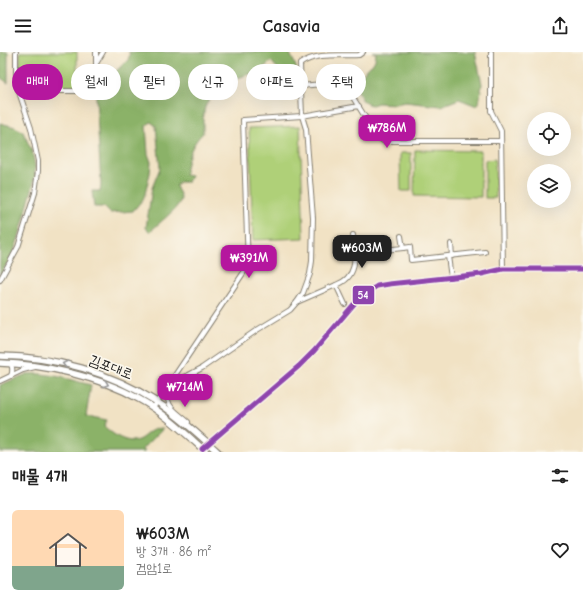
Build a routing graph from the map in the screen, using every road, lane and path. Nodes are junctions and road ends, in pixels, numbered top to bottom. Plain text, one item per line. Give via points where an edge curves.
1 (16, 52) edge
2 (96, 52) edge
3 (103, 52) edge
4 (363, 52) edge
5 (491, 52) edge
6 (96, 62) junction
7 (16, 64) edge
8 (300, 64) edge
9 (308, 85) edge
10 (63, 91) edge
11 (22, 100) edge
12 (301, 100) edge
13 (359, 106) junction
14 (302, 116) junction
15 (501, 141) junction
16 (353, 235) dead end
17 (401, 236) dead end
18 (451, 244) dead end
19 (403, 248) junction
20 (485, 252) dead end
21 (355, 253) junction
22 (450, 256) junction
23 (503, 269) junction
24 (583, 269) edge
25 (451, 278) junction
26 (0, 280) edge
27 (336, 285) junction
28 (297, 302) junction
29 (345, 304) dead end
30 (0, 356) edge
31 (0, 363) edge
32 (10, 363) junction
33 (36, 366) junction
34 (11, 376) junction
35 (0, 381) edge
36 (168, 386) junction
37 (157, 402) junction
38 (153, 408) junction
39 (196, 431) junction
40 (208, 444) junction
41 (204, 450) edge
42 (218, 452) edge

1 - 7 street
2 - 6 street
3 - 6 street
4 - 8 street via 360,55 323,56
5 - 15 street via 491,111 499,126
6 - 10 street via 96,91
9 - 13 street via 333,83 344,86
11 - 26 street via 32,128 38,161 37,181 18,247
12 - 14 street
13 - 14 street
13 - 15 street via 377,136 383,141
14 - 28 street via 306,129 311,184 312,262 310,274
14 - 36 street via 243,120 248,266
15 - 23 street
16 - 21 street
17 - 19 street
18 - 22 street
19 - 21 street
19 - 22 street via 410,247 412,260
20 - 22 street
21 - 27 street via 354,268 350,276
22 - 25 street
23 - 24 street
23 - 25 street
25 - 40 street via 389,284 367,291 352,304 303,362
27 - 28 street
27 - 29 street
28 - 36 street via 290,310 202,368
37 -> 30 main road, 김포대로 via 130,387 90,371 47,360
31 - 32 main road, 김포대로
32 - 33 main road, 김포대로
32 - 34 street
33 - 34 street
33 -> 38 main road, 김포대로 via 110,385
34 - 35 street
36 - 37 street
36 - 39 street via 168,402
37 - 38 street
37 - 39 main road, 김포대로
38 - 41 main road, 김포대로
39 - 40 main road, 김포대로
40 - 41 street
40 - 42 main road, 김포대로

